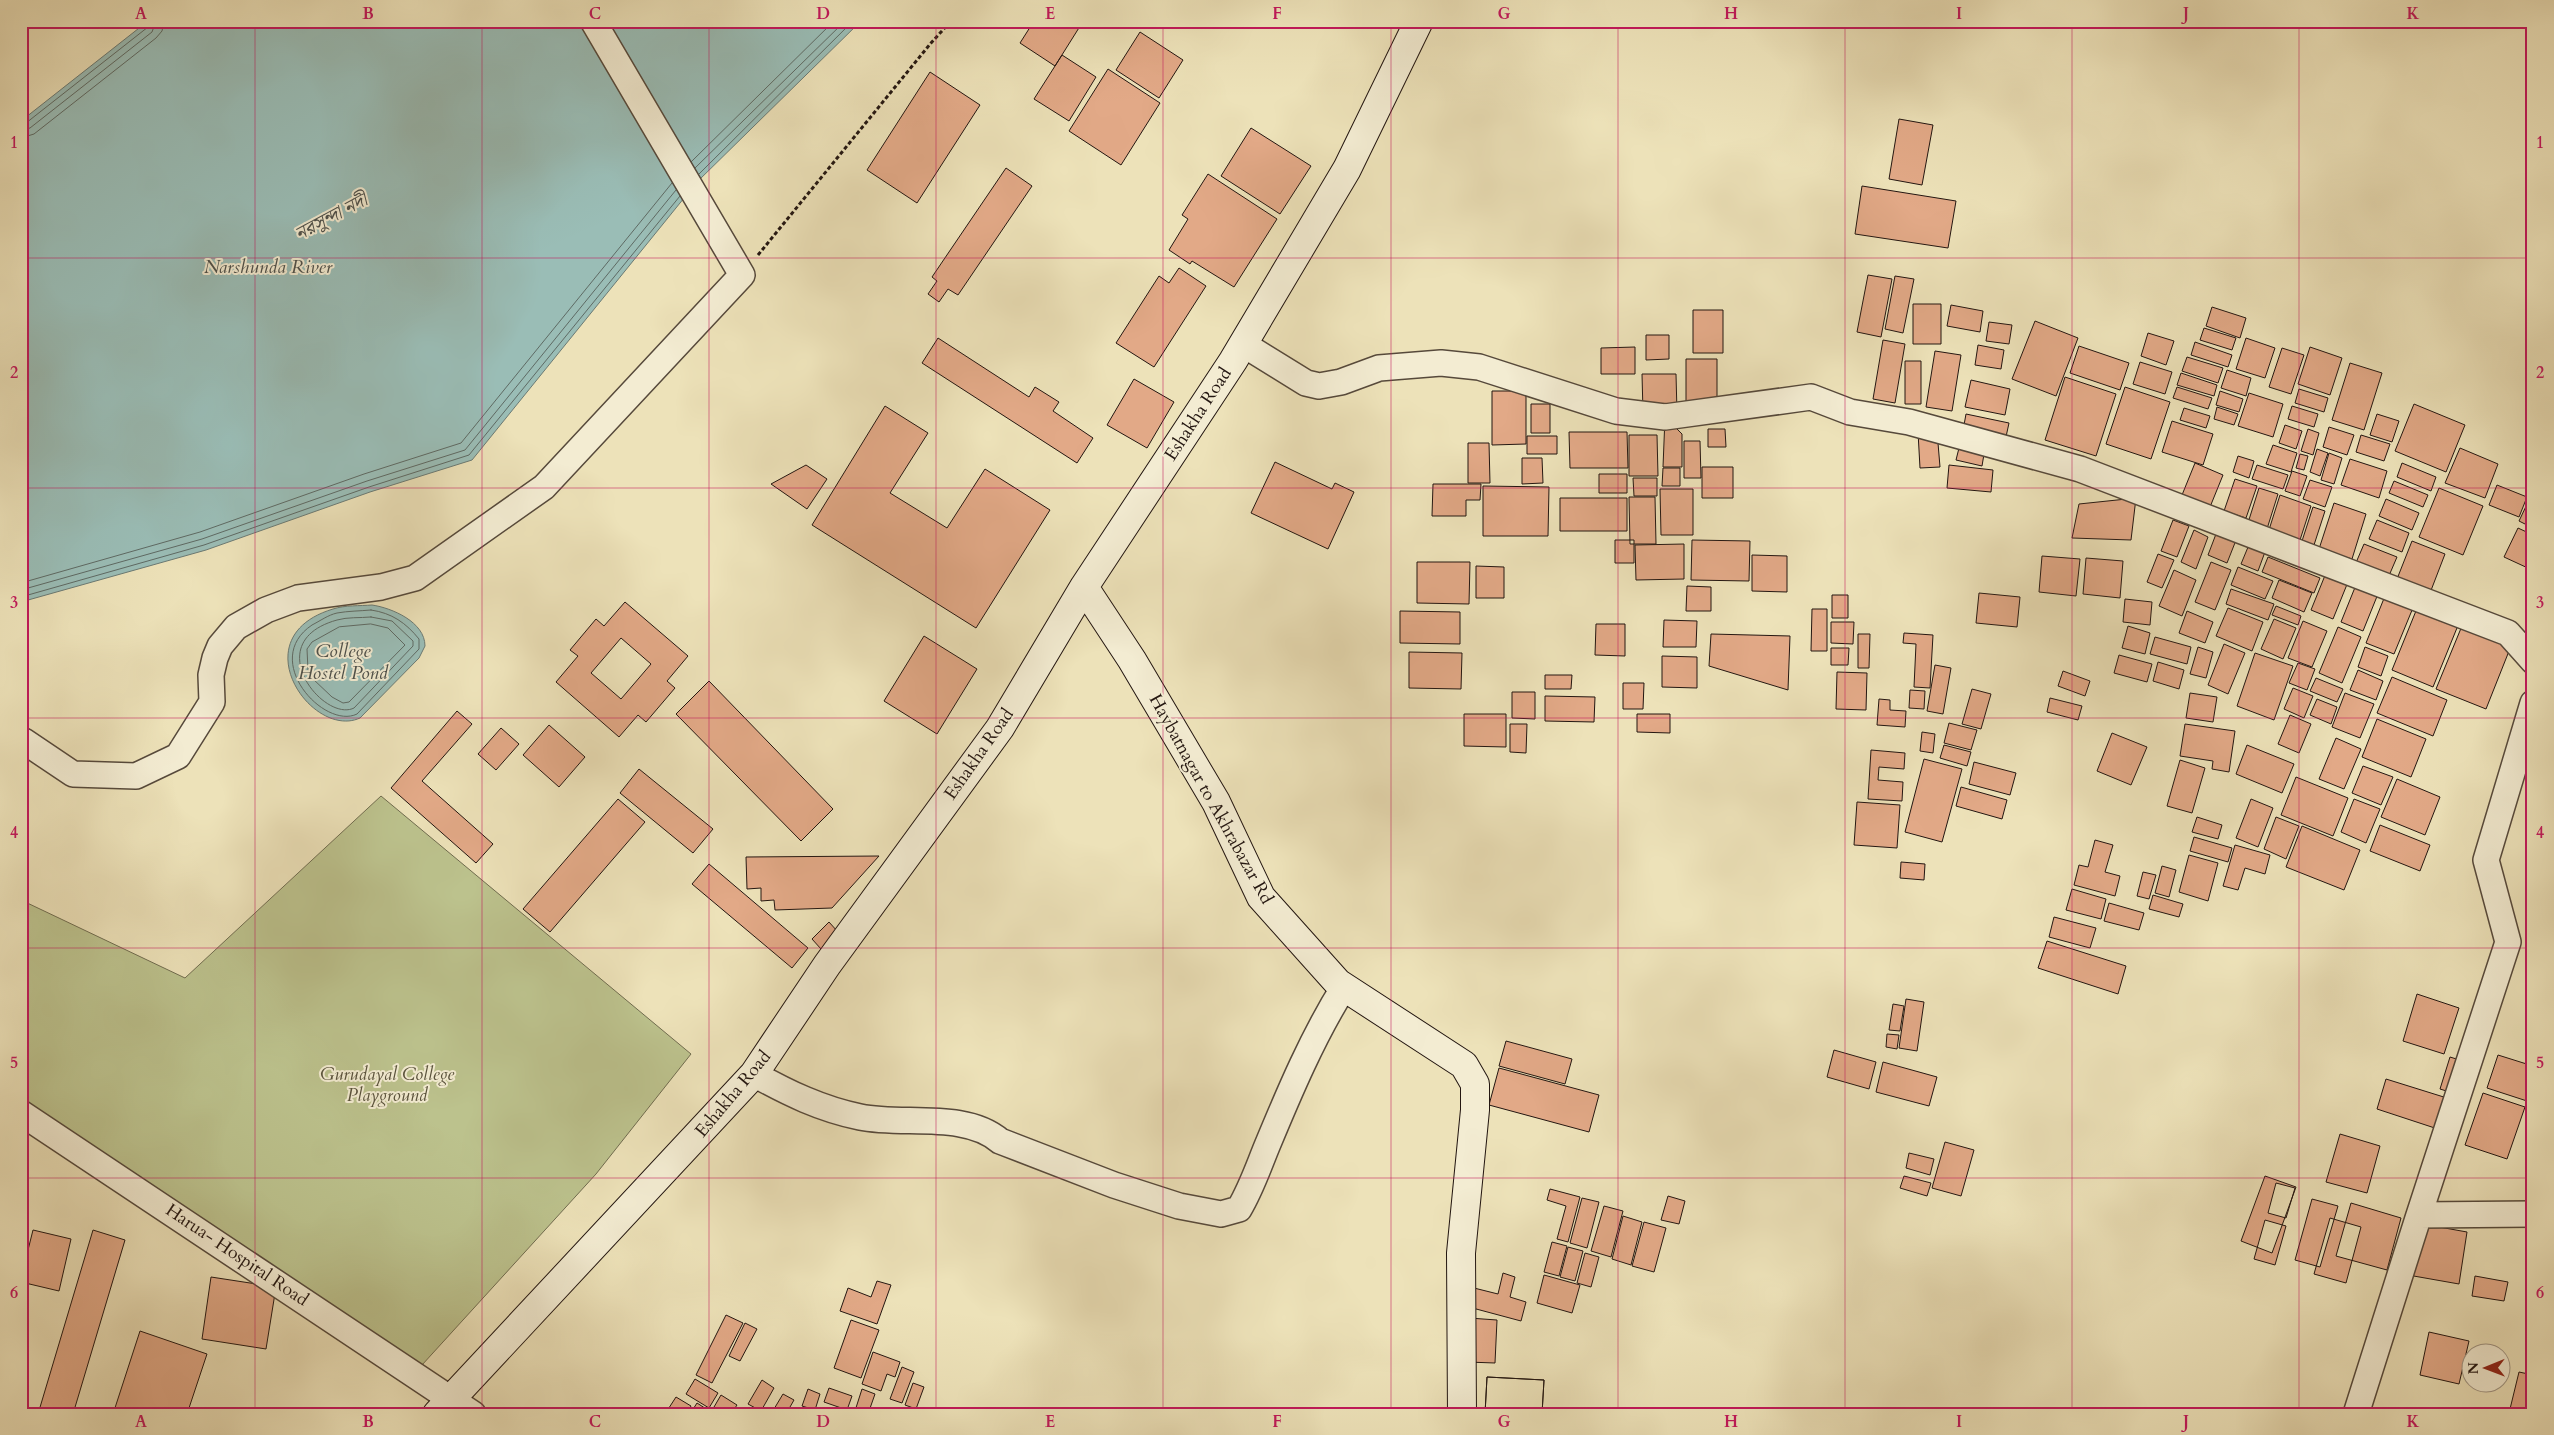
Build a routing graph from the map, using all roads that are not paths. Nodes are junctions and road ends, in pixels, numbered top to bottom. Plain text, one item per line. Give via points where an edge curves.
1 (593, 21) edge
2 (1419, 21) edge
3 (1243, 344) junction
4 (1084, 587) junction
5 (2533, 661) edge
6 (2533, 703) edge
7 (24, 741) dead end
8 (1344, 987) junction
9 (754, 1074) junction
10 (21, 1113) edge
11 (2533, 1214) edge
12 (2419, 1215) junction
13 (454, 1408) edge
14 (1462, 1414) edge
15 (2356, 1414) edge

1 - 7 street via 742,274 544,487 415,578 381,587 298,598 266,610 236,627 220,646 215,658 211,675 212,702 178,756 136,776 73,774
2 - 3 street, Eshakha Road via 1347,169
3 - 4 street, Eshakha Road
3 - 5 street via 1306,383 1319,386 1379,368 1441,363 1479,367 1616,411 1665,417 1811,397 1850,412 1909,422 2080,469 2508,633
4 - 8 street, Haybatnagar to Akhrabazar Rd via 1132,660 1216,802 1261,896 1304,947
4 - 9 street, Eshakha Road via 1000,728 827,965
6 - 12 street via 2486,860 2508,942
8 - 9 street via 1305,1062 1252,1187 1239,1209 1221,1214 1179,1206 1114,1185 1000,1141 990,1132 962,1124 860,1117 812,1104
8 - 14 street, Haybatnagar to Akhrabazar Rd via 1464,1065 1475,1084 1462,1253
9 - 13 street, Eshakha Road
10 - 13 street, Harua- Hospital Road
11 - 12 street
12 - 15 street

